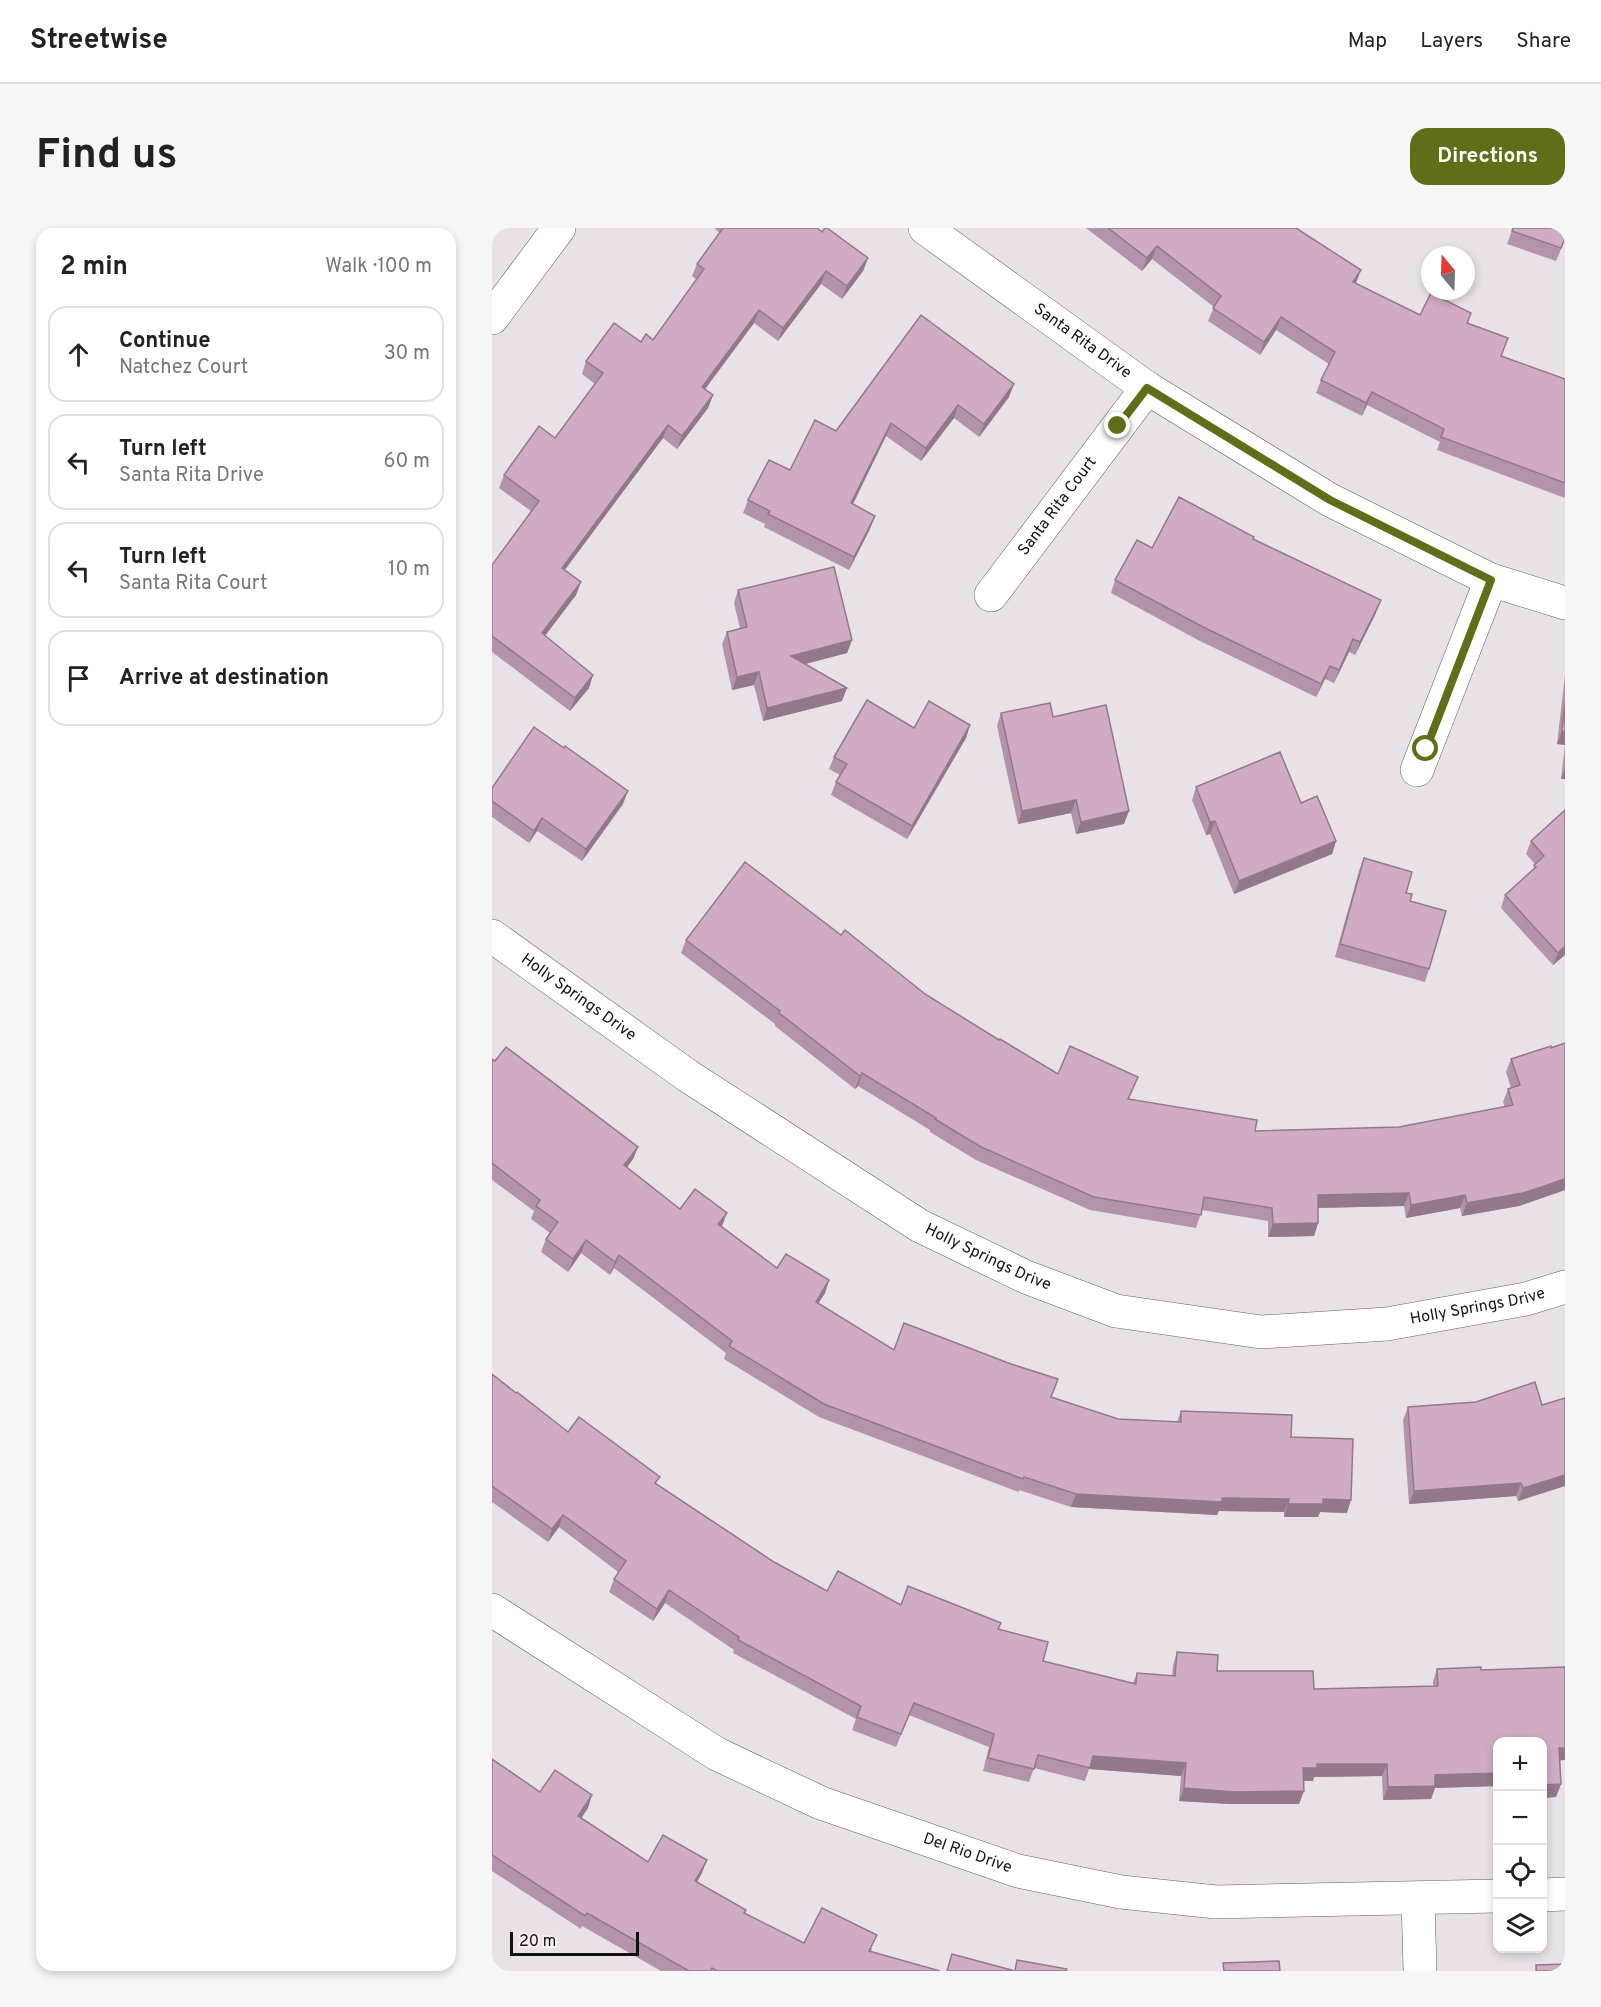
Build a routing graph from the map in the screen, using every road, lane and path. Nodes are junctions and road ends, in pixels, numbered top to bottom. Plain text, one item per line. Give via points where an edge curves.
1 (559, 228) edge
2 (925, 228) edge
3 (492, 318) edge
4 (1147, 388) junction
5 (1491, 580) junction
6 (991, 595) dead end
7 (1565, 603) edge
8 (1417, 770) dead end
9 (492, 936) edge
10 (1565, 1287) edge
11 (492, 1610) edge
12 (1565, 1894) edge
13 (1547, 1895) edge
14 (1493, 1896) edge
15 (1418, 1899) junction
16 (1420, 1971) edge

1 - 3 street
2 - 4 street, Santa Rita Drive
4 - 5 street, Santa Rita Drive via 1330,500
4 - 6 street, Santa Rita Court
5 - 7 street, Santa Rita Drive
5 - 8 street
9 - 10 street, Holly Springs Drive via 688,1077 920,1226 1026,1277 1116,1311 1261,1332 1387,1324 1526,1299
11 - 15 street, Del Rio Drive via 717,1754 821,1803 1018,1871 1121,1892 1216,1902
12 - 13 street
14 - 15 street, Del Rio Drive
15 - 16 street

